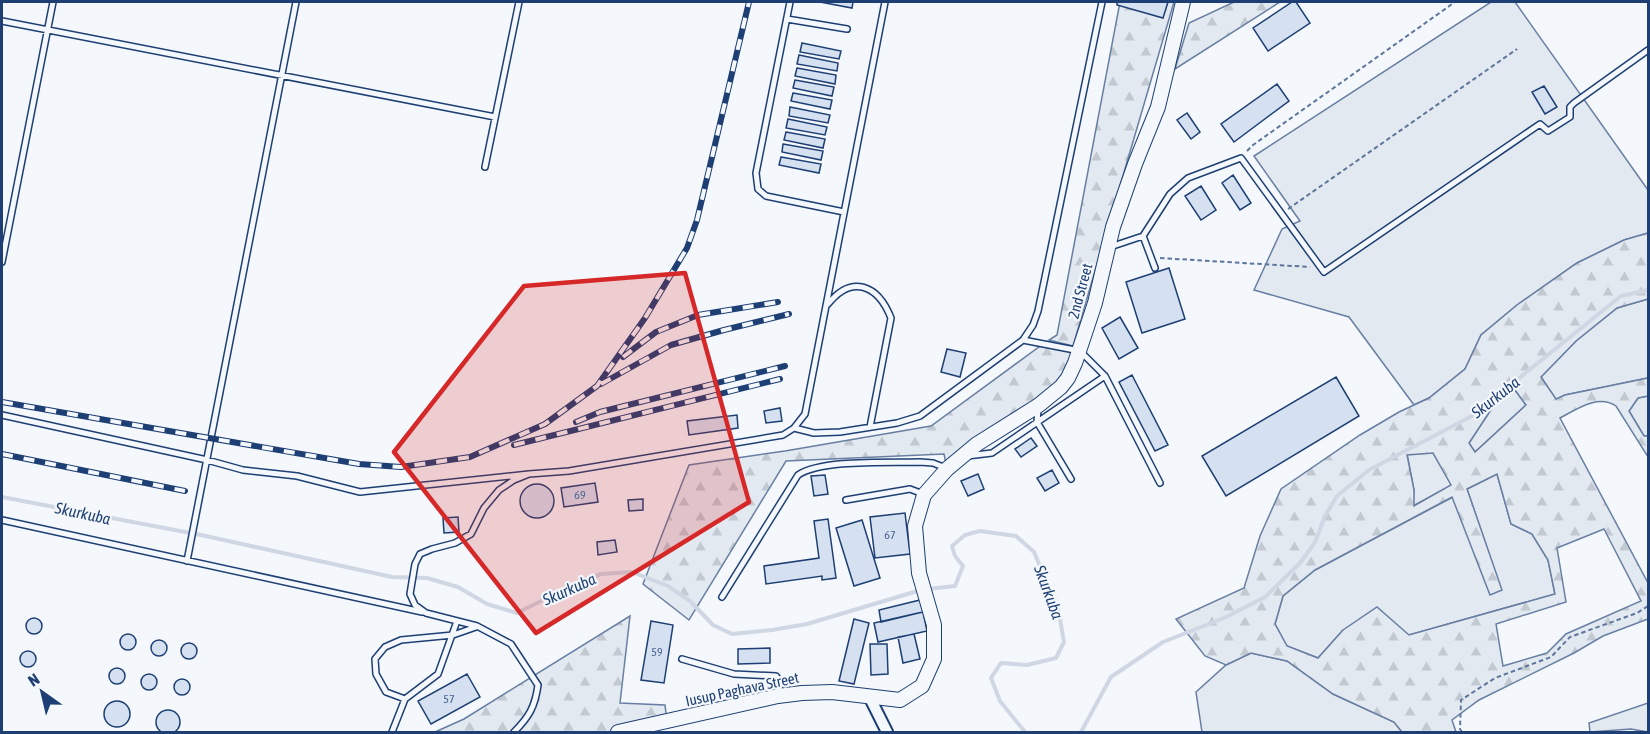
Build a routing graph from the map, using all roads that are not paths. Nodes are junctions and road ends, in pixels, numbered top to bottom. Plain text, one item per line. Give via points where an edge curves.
1 (53, 2) edge
2 (296, 2) edge
3 (519, 2) edge
4 (790, 2) edge
5 (885, 2) edge
6 (1102, 2) edge
7 (1183, 2) edge
8 (787, 19) junction
9 (2, 21) edge
10 (847, 29) dead end
11 (48, 30) junction
12 (1648, 50) edge
13 (282, 76) junction
14 (495, 117) junction
15 (485, 167) dead end
16 (844, 212) junction
17 (1143, 236) junction
18 (1108, 247) junction
19 (2, 262) edge
20 (1155, 268) dead end
21 (826, 306) junction
22 (1023, 340) junction
23 (1080, 351) junction
24 (1105, 376) junction
25 (1039, 405) junction
26 (2, 415) edge
27 (1037, 422) junction
28 (870, 427) junction
29 (794, 428) junction
30 (962, 456) junction
31 (207, 460) junction
32 (947, 469) junction
33 (529, 474) junction
34 (1071, 479) dead end
35 (1160, 483) dead end
36 (924, 495) junction
37 (846, 500) dead end
38 (2, 520) edge
39 (915, 526) joint
40 (187, 561) junction
41 (722, 597) dead end
42 (426, 613) junction
43 (457, 621) junction
44 (477, 626) junction
45 (453, 635) junction
46 (682, 659) dead end
47 (778, 696) junction
48 (870, 698) junction
49 (405, 699) junction
50 (644, 730) edge
51 (392, 732) edge
52 (514, 732) edge
53 (618, 732) edge
54 (887, 732) edge

1 - 11 lane
2 - 13 lane
3 - 14 lane
4 - 8 lane
5 - 16 lane
6 - 22 lane via 1038,311
7 - 18 street, 2nd Street via 1158,107
8 - 10 lane
8 - 16 lane via 756,173 758,189 766,196
9 - 11 lane
11 - 13 lane
11 - 19 lane
12 - 17 lane via 1574,103 1570,117 1548,131 1540,124 1324,272 1241,158 1188,178 1170,194
13 - 14 lane
13 - 31 lane
14 - 15 lane
16 - 21 lane
17 - 18 lane
17 - 20 lane
18 - 23 street, 2nd Street
21 - 28 lane via 837,292 858,287 873,291 885,303 891,318
21 - 29 lane via 805,414
22 - 23 lane
22 - 28 lane via 920,416
23 - 24 lane
23 - 25 street, 2nd Street via 1068,378
24 - 27 lane
24 - 35 lane
25 - 27 lane
25 - 30 street, 2nd Street
26 - 31 lane
27 - 30 lane via 992,453
27 - 34 lane
28 - 29 lane via 814,433
29 - 33 lane via 783,435 569,471
30 - 32 street, 2nd Street
31 - 33 lane via 360,492
31 - 40 lane
32 - 36 street, 2nd Street
32 - 41 lane via 920,462 808,469 798,475
33 - 42 lane via 499,490 471,534 420,554 410,594 415,605
36 - 37 lane via 910,489
36 - 39 street, 2nd Street
38 - 40 lane
39 - 48 street, Iusup Paghava Street via 919,573 934,625 934,658 921,686 900,700
40 - 42 lane
42 - 43 lane
43 - 44 lane
43 - 45 lane
44 - 45 lane
44 - 52 lane via 511,645 538,685 528,718
45 - 49 lane via 438,674
45 - 49 lane via 401,640 386,647 375,659 376,674 386,692
46 - 47 lane via 734,674 776,676 780,682
47 - 48 street, Iusup Paghava Street via 832,692
47 - 50 street, Iusup Paghava Street
48 - 54 street
49 - 51 lane
50 - 53 street, Iusup Paghava Street

